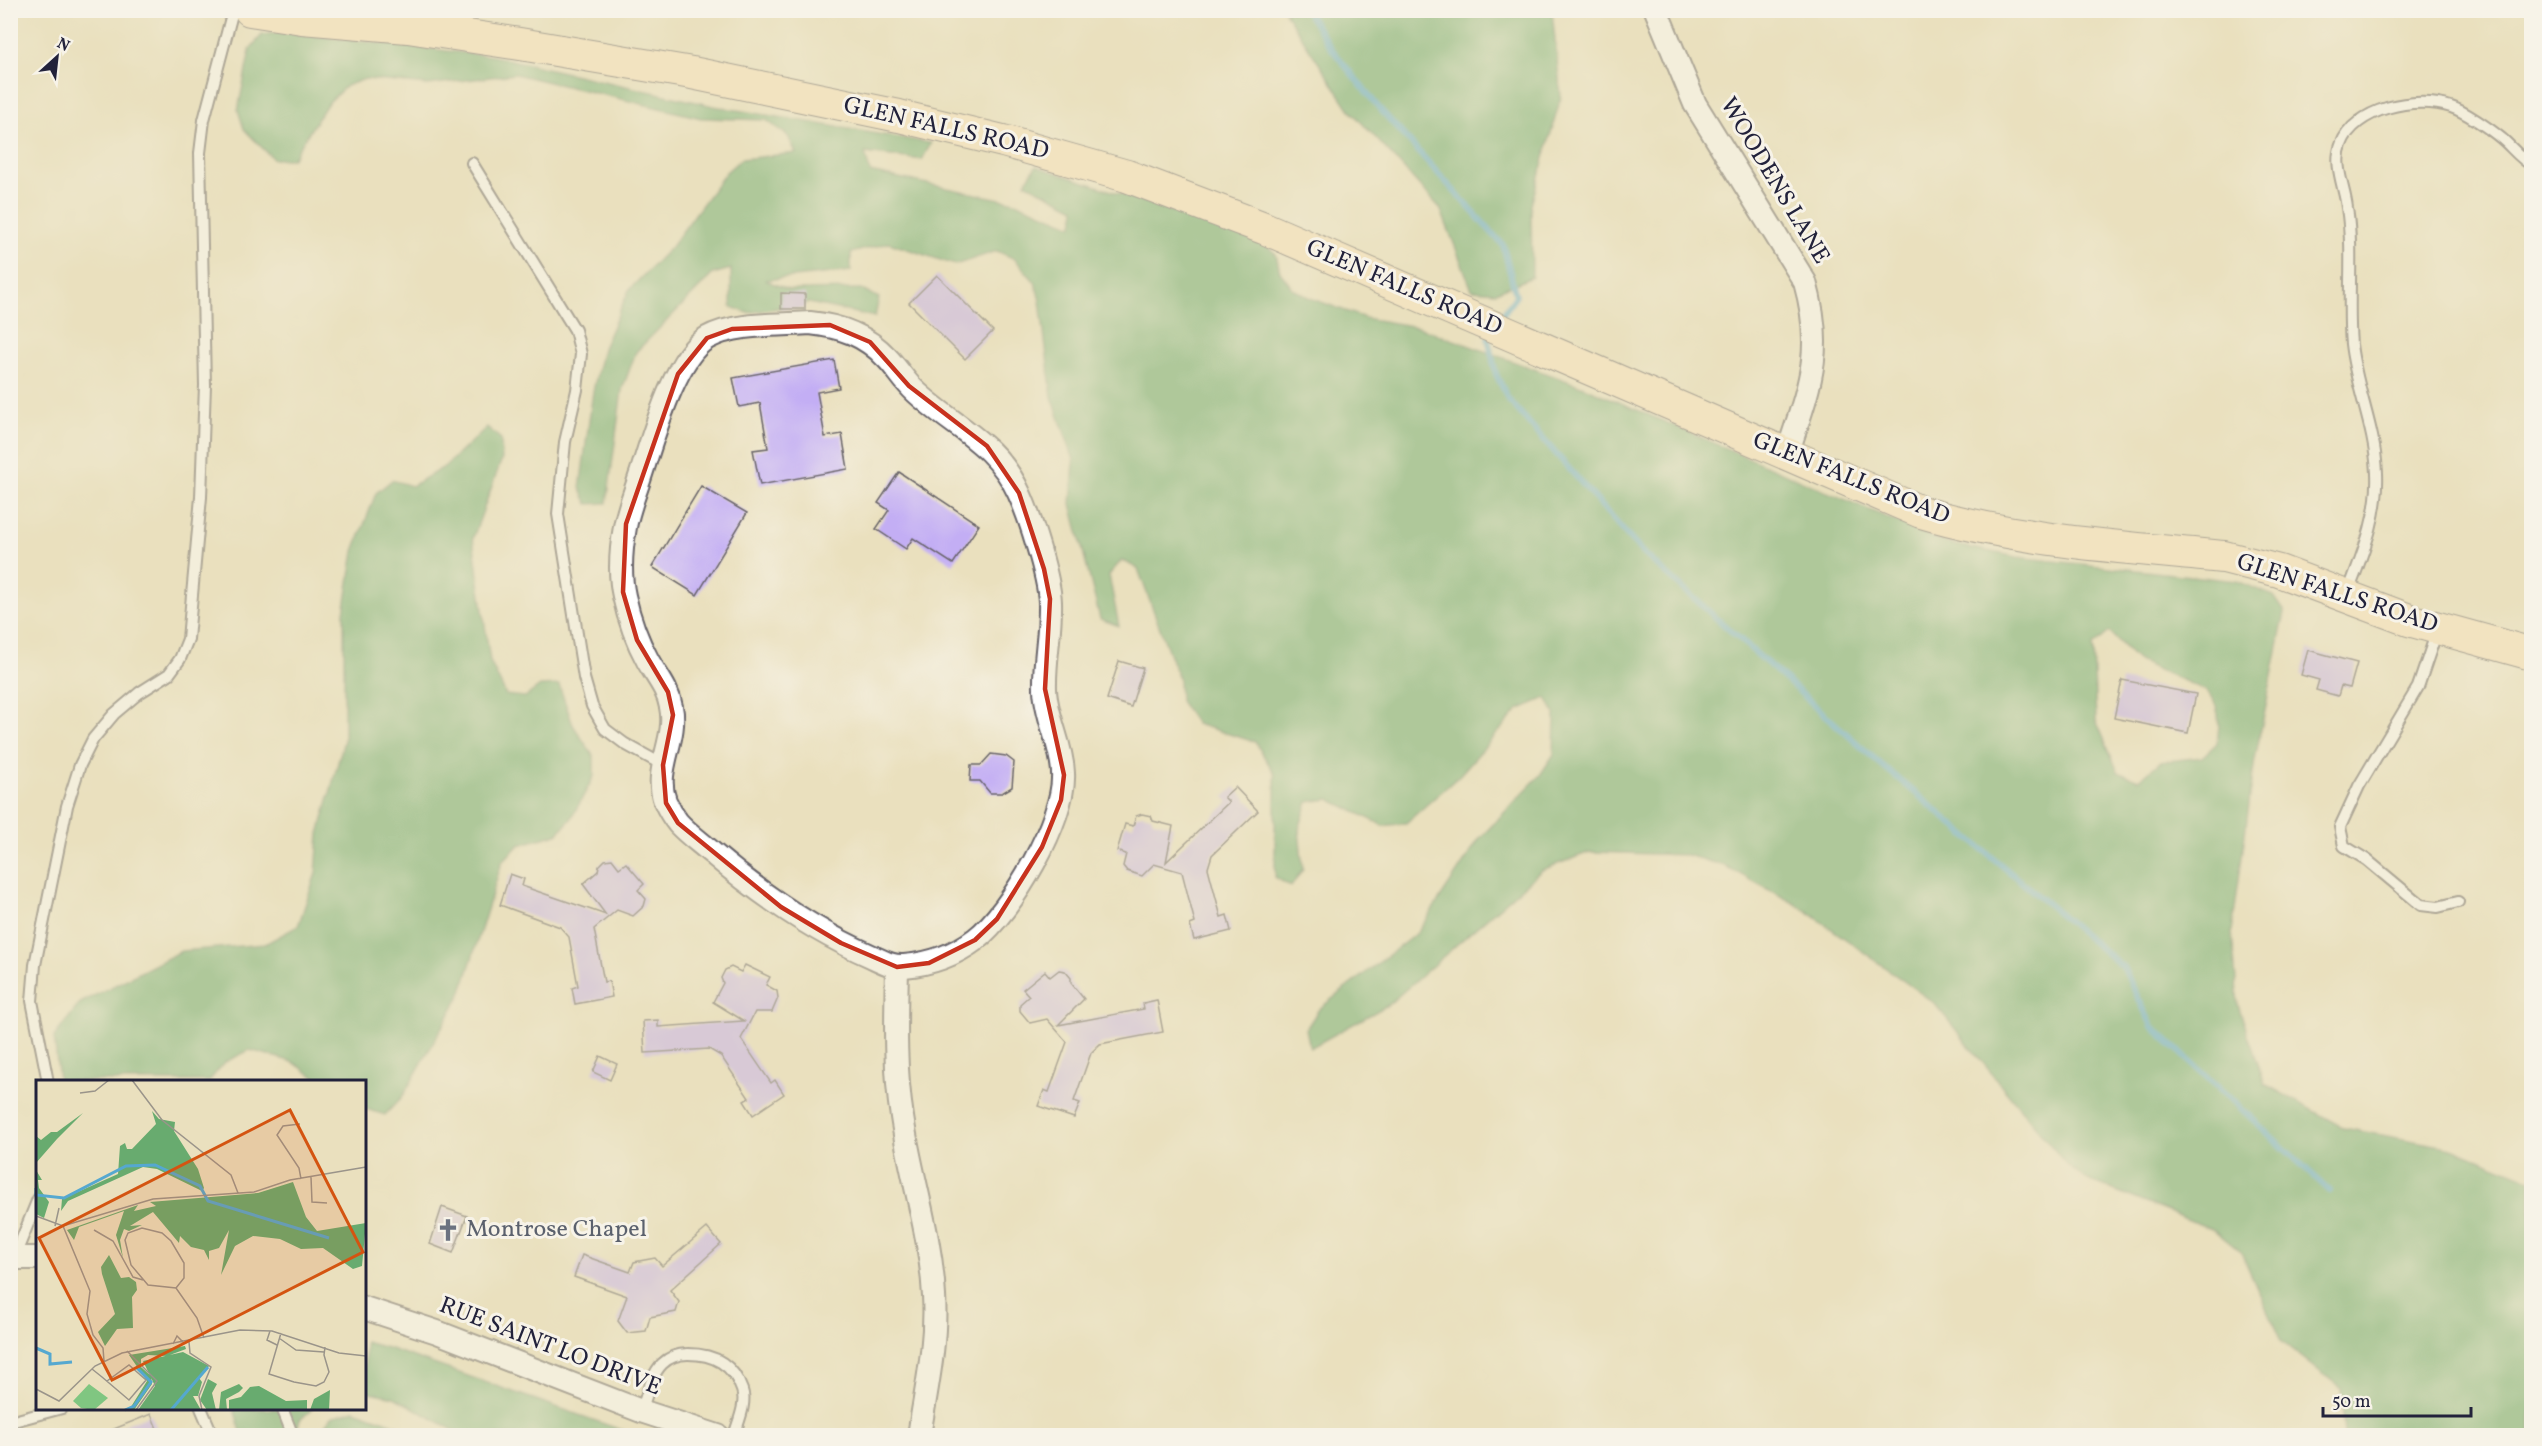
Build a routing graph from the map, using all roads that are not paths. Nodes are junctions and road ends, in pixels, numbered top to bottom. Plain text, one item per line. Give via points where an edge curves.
1 (233, 10) edge
2 (250, 10) edge
3 (1656, 10) edge
4 (472, 163) dead end
5 (2532, 165) edge
6 (1787, 454) junction
7 (2346, 597) junction
8 (2438, 628) junction
9 (2532, 654) edge
10 (663, 765) junction
11 (2458, 902) dead end
12 (897, 967) junction
13 (48, 1080) edge
14 (36, 1203) edge
15 (12, 1258) edge
16 (36, 1258) edge
17 (366, 1309) edge
18 (55, 1410) edge
19 (202, 1410) edge
20 (283, 1410) edge
21 (641, 1411) junction
22 (10, 1422) edge
23 (213, 1436) edge
24 (293, 1436) edge
25 (718, 1436) edge
26 (734, 1436) edge
27 (919, 1436) edge

1 - 13 lane via 204,120 200,153 206,385 188,639 169,674 114,714 93,739 80,765 67,806 34,965 32,1001
2 - 6 street, GLEN FALLS ROAD via 408,27 681,71 899,116 1127,176 1203,203
3 - 6 street, WOODENS LANE via 1695,104 1805,282 1816,335 1814,364
4 - 10 lane via 575,330 580,354 578,381 565,442 558,514 592,706 605,729
5 - 7 lane via 2500,138 2451,107 2416,102 2396,104 2350,127 2340,147 2339,170 2348,209 2351,345 2373,434 2378,491 2368,538
6 - 7 street, GLEN FALLS ROAD via 1910,508 1966,526 2022,536 2224,557 2279,571
7 - 8 street, GLEN FALLS ROAD
8 - 9 street, GLEN FALLS ROAD
8 - 11 lane via 2418,687 2359,786 2340,827 2344,846 2421,905 2438,907
10 - 12 street via 666,803 678,823 781,907 841,943
10 - 12 street via 673,715 668,692 637,640 623,592 621,560 626,524 674,384 691,352 707,338 732,329 810,323 850,331 878,350 937,411 987,446 1019,493 1050,599 1045,689 1064,775 1061,800 1042,847 997,919 975,940 950,954 930,963
12 - 27 street via 896,1027 902,1116 934,1295 934,1339
14 - 15 lane
15 - 16 street
17 - 21 street, RUE SAINT LO DRIVE
18 - 22 lane
19 - 23 lane
20 - 24 lane
21 - 25 street, RUE SAINT LO DRIVE
21 - 26 lane via 662,1364 682,1354 704,1354 727,1366 742,1391 743,1406

